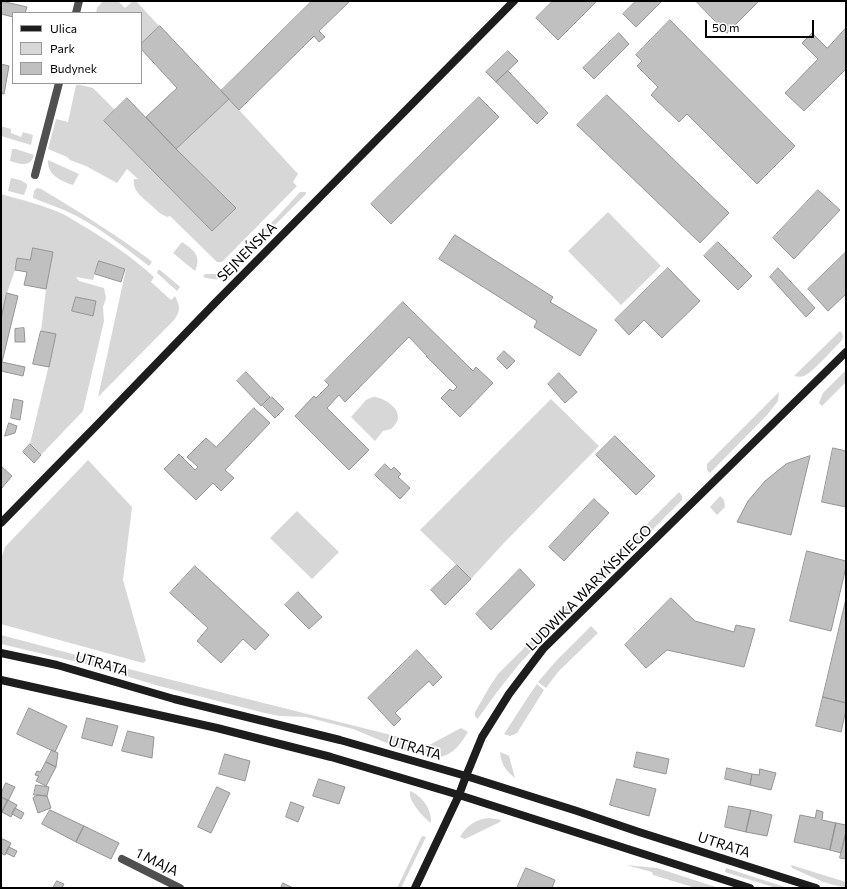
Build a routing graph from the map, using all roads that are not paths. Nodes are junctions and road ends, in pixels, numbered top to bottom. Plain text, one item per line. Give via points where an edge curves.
1 (79, 1) edge
2 (514, 1) edge
3 (76, 12) edge
4 (59, 84) edge
5 (35, 175) dead end
6 (846, 352) edge
7 (1, 523) edge
8 (1, 653) edge
9 (1, 680) edge
10 (466, 776) junction
11 (459, 796) junction
12 (122, 859) dead end
13 (180, 888) edge
14 (415, 888) edge
15 (750, 888) edge
16 (816, 888) edge

1 - 3 street
2 - 7 main road, SEJNEŃSKA
4 - 5 street
6 - 10 main road, LUDWIKA WARYŃSKIEGO via 543,649 484,733
8 - 10 main road, UTRATA via 57,665 174,699 340,740
9 - 11 main road via 217,728 331,757
10 - 11 main road, LUDWIKA WARYŃSKIEGO
10 - 16 main road, UTRATA
11 - 14 main road, LUDWIKA WARYŃSKIEGO
11 - 15 main road
12 - 13 street, 1 MAJA

